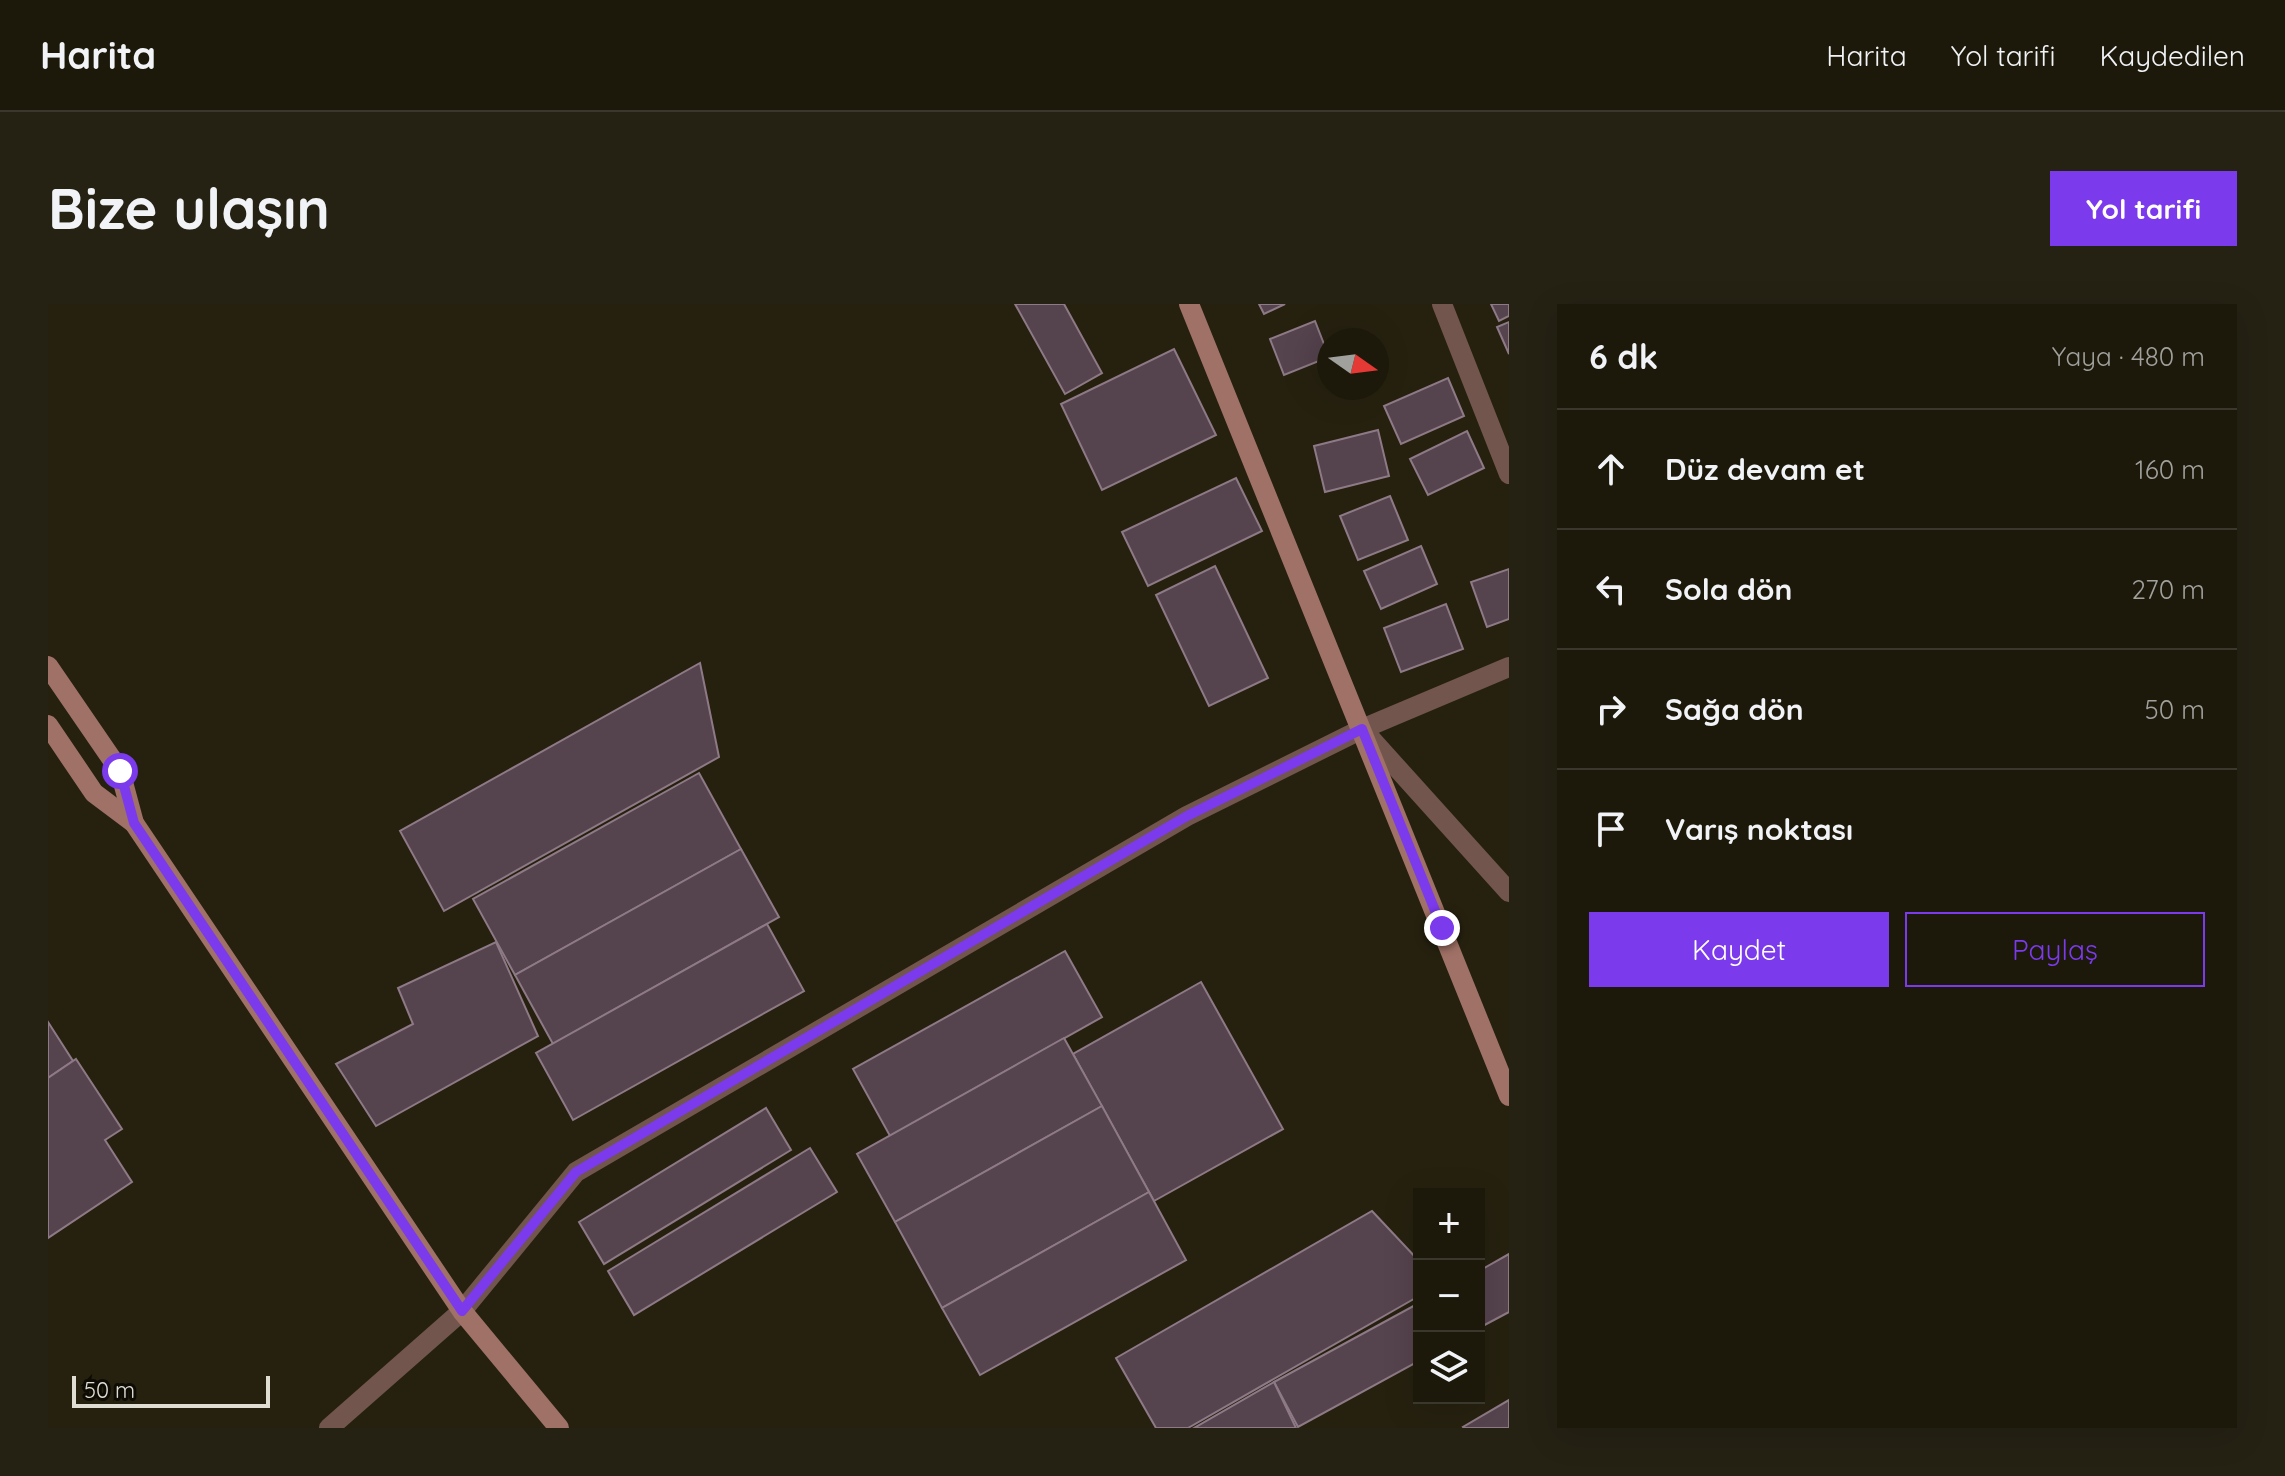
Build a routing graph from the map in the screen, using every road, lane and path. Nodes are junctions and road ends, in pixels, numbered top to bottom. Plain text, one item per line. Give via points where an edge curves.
1 (1189, 304) edge
2 (1442, 304) edge
3 (1509, 474) edge
4 (48, 666) edge
5 (1509, 667) edge
6 (48, 725) edge
7 (1362, 729) junction
8 (134, 823) junction
9 (1509, 892) edge
10 (1509, 1096) edge
11 (462, 1311) junction
12 (329, 1428) edge
13 (559, 1428) edge

1 - 7 street
2 - 3 street
4 - 8 street via 120,771
5 - 7 street
6 - 8 street via 94,793
7 - 9 street
7 - 10 street
7 - 11 street via 1187,816 576,1172
8 - 11 street
11 - 12 street
11 - 13 street

